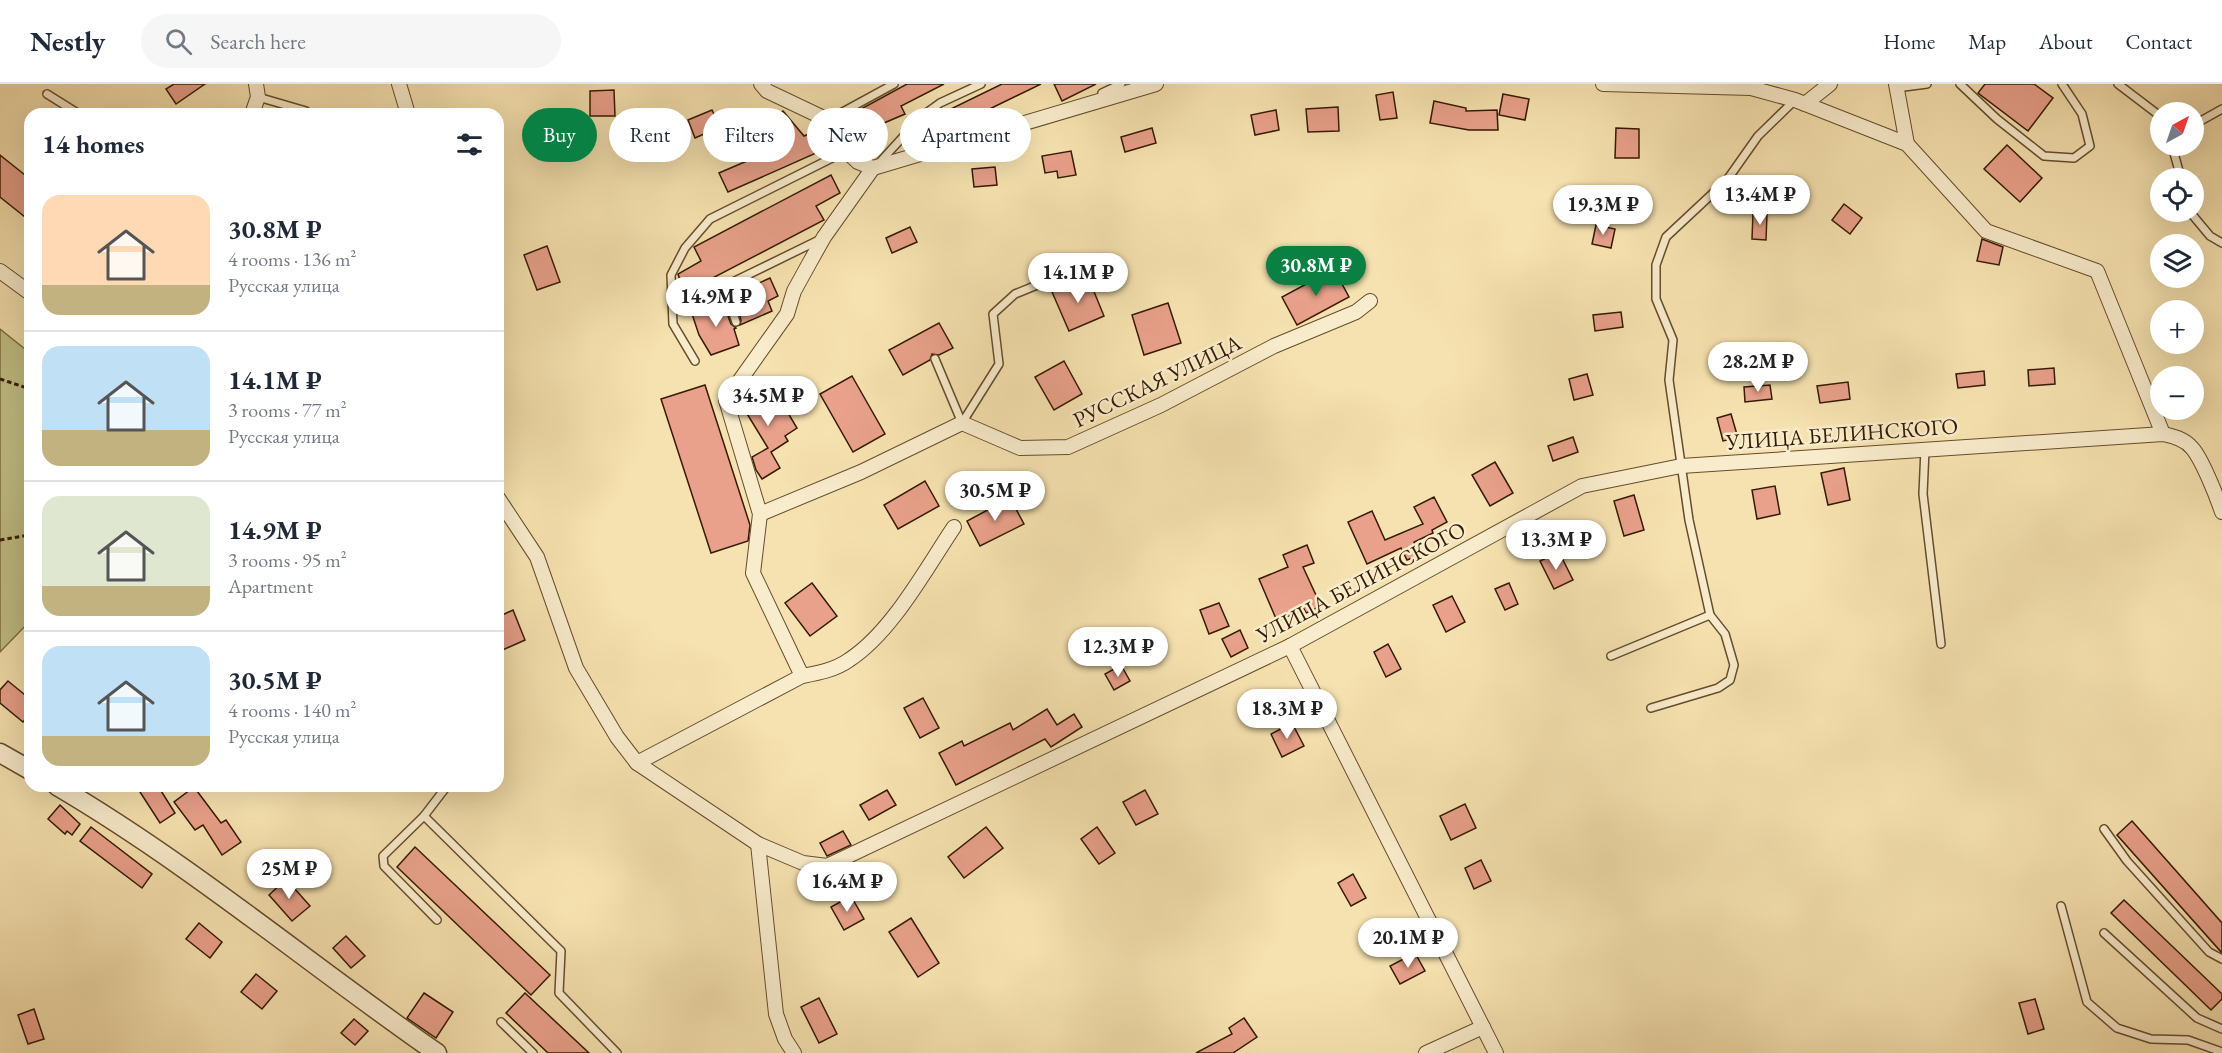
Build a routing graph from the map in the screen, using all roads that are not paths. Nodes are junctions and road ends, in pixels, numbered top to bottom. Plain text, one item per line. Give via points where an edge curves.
1 (399, 84) edge
2 (761, 84) edge
3 (894, 84) edge
4 (981, 84) edge
5 (1121, 84) edge
6 (1156, 84) edge
7 (1603, 84) edge
8 (1830, 84) edge
9 (1928, 84) edge
10 (1960, 84) edge
11 (2061, 84) edge
12 (2118, 84) edge
13 (1896, 86) edge
14 (257, 91) edge
15 (47, 93) dead end
16 (1102, 93) dead end
17 (1800, 102) junction
18 (70, 108) edge
19 (253, 108) edge
20 (299, 108) edge
21 (406, 108) edge
22 (850, 108) edge
23 (2150, 108) edge
24 (2222, 109) edge
25 (807, 110) edge
26 (2204, 119) edge
27 (1907, 144) junction
28 (824, 162) edge
29 (858, 162) edge
30 (873, 168) junction
31 (2198, 222) edge
32 (824, 237) junction
33 (2222, 243) edge
34 (0, 272) edge
35 (1059, 276) dead end
36 (24, 289) edge
37 (1370, 301) dead end
38 (736, 322) dead end
39 (935, 359) dead end
40 (695, 361) dead end
41 (962, 423) junction
42 (2163, 434) junction
43 (1925, 449) junction
44 (1681, 466) junction
45 (504, 507) edge
46 (2222, 512) edge
47 (760, 514) junction
48 (954, 527) dead end
49 (1710, 615) junction
50 (1941, 644) dead end
51 (1290, 646) junction
52 (1611, 656) dead end
53 (802, 676) junction
54 (1650, 708) dead end
55 (0, 753) edge
56 (637, 763) junction
57 (24, 767) edge
58 (67, 792) edge
59 (442, 792) edge
60 (424, 816) junction
61 (2104, 829) dead end
62 (758, 844) junction
63 (2061, 906) dead end
64 (437, 920) dead end
65 (2104, 933) dead end
66 (2222, 959) edge
67 (501, 1022) dead end
68 (1483, 1027) junction
69 (2222, 1029) edge
70 (436, 1053) edge
71 (533, 1053) edge
72 (617, 1053) edge
73 (794, 1053) edge
74 (1426, 1053) edge
75 (1496, 1053) edge
76 (2222, 1053) edge

1 - 21 street
2 - 25 street
3 - 22 lane
4 - 30 lane via 922,116
5 - 16 lane
6 - 30 street
7 - 17 street via 1751,88
8 - 17 street
9 - 13 lane
10 - 11 lane via 2044,156 2074,158 2090,146 2082,114
12 - 23 lane
13 - 27 street
14 - 19 street
14 - 20 lane
15 - 18 lane
17 - 27 street
17 - 44 lane via 1758,136 1727,180 1666,237 1656,265 1656,299 1673,340 1669,380
24 - 26 lane
27 - 42 street via 1986,231 2097,271
28 - 40 lane via 710,219 685,248 671,275 673,324
29 - 30 street
30 - 32 street
31 - 33 lane
32 - 38 lane via 728,286 726,292
32 - 47 street via 794,291 787,314 726,400
34 - 36 street
35 - 41 lane via 1015,294 993,314 999,364
37 - 41 street, РУССКАЯ УЛИЦА via 1356,312 1274,346 1161,405 1068,447 1020,448
39 - 41 lane
41 - 47 street via 861,472
42 - 43 street, УЛИЦА БЕЛИНСКОГО
42 - 46 street via 2192,447
43 - 44 street, УЛИЦА БЕЛИНСКОГО
43 - 50 lane via 1923,494
44 - 49 lane
44 - 51 street, УЛИЦА БЕЛИНСКОГО via 1582,486
45 - 56 street, УЛИЦА БЕЛИНСКОГО via 537,557 576,668
47 - 53 street via 753,573
48 - 53 street via 888,625 849,660 824,672
49 - 52 lane
49 - 54 lane via 1725,634 1734,665 1730,680 1718,688
51 - 62 street, УЛИЦА БЕЛИНСКОГО via 827,866 803,863
51 - 68 street
53 - 56 street
55 - 57 street
56 - 62 street, УЛИЦА БЕЛИНСКОГО
58 - 70 street via 141,838
59 - 60 lane
60 - 64 lane via 383,856 384,866
60 - 72 lane via 561,951 559,993
61 - 66 lane via 2127,861 2209,952
62 - 73 street via 776,1014
63 - 76 lane via 2087,1002 2117,1028 2151,1038 2188,1040
65 - 69 lane via 2197,1018
67 - 71 lane
68 - 74 street
68 - 75 street

